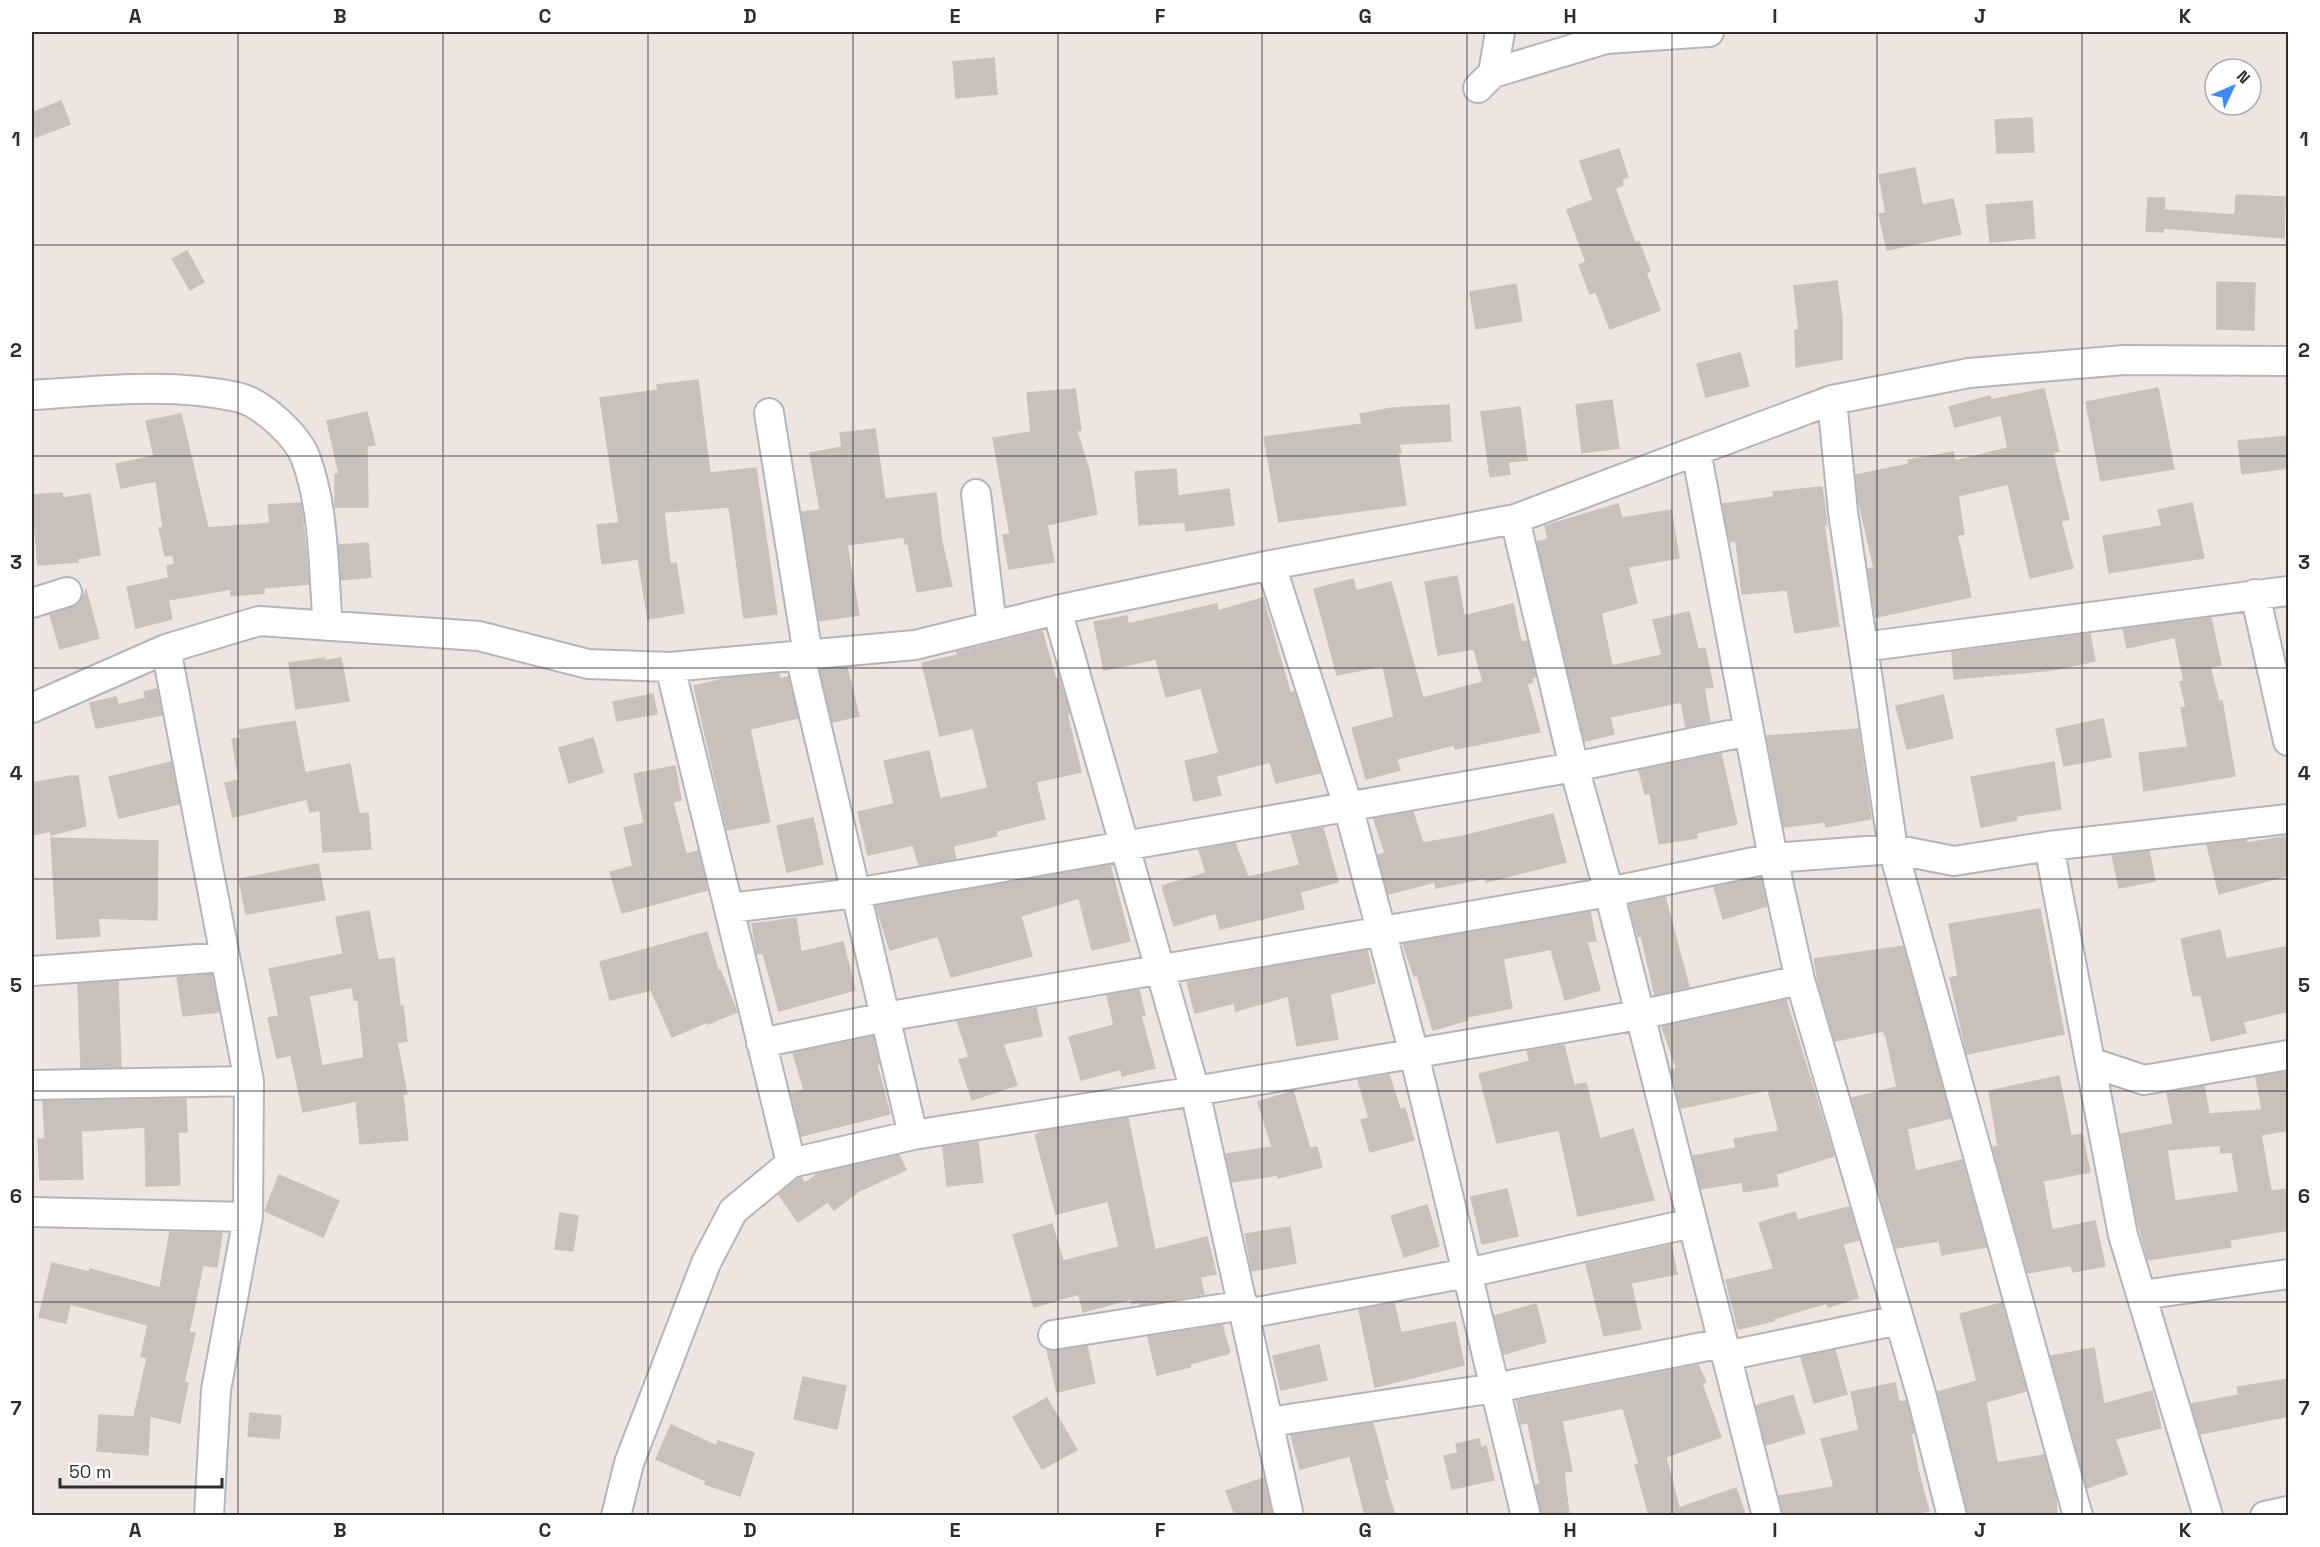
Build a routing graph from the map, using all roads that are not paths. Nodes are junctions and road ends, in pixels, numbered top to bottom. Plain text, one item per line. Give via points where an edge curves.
1 (1500, 32) edge
2 (1709, 32) edge
3 (2289, 362) edge
4 (32, 395) edge
5 (1832, 400) junction
6 (769, 413) dead end
7 (1696, 452) junction
8 (976, 494) dead end
9 (1515, 519) junction
10 (1271, 565) junction
11 (2289, 591) edge
12 (67, 592) dead end
13 (2255, 594) junction
14 (32, 603) edge
15 (1057, 610) junction
16 (327, 626) junction
17 (992, 626) junction
18 (1863, 647) junction
19 (166, 649) junction
20 (804, 656) junction
21 (670, 667) junction
22 (32, 708) edge
23 (1749, 731) junction
24 (2289, 741) edge
25 (1574, 767) junction
26 (1348, 806) junction
27 (2289, 819) edge
28 (1126, 845) junction
29 (2049, 846) junction
30 (1893, 849) junction
31 (1773, 858) junction
32 (1609, 892) junction
33 (856, 893) junction
34 (729, 908) junction
35 (1381, 932) junction
36 (225, 957) junction
37 (1162, 968) junction
38 (32, 970) edge
39 (1800, 980) junction
40 (1639, 1015) junction
41 (885, 1017) junction
42 (761, 1043) junction
43 (1414, 1054) junction
44 (2289, 1055) edge
45 (2090, 1062) junction
46 (249, 1080) junction
47 (32, 1085) edge
48 (1196, 1091) junction
49 (913, 1135) junction
50 (791, 1163) junction
51 (32, 1212) edge
52 (248, 1217) junction
53 (1692, 1223) junction
54 (1467, 1273) junction
55 (2289, 1274) edge
56 (2142, 1295) junction
57 (1245, 1309) junction
58 (1899, 1320) junction
59 (1053, 1335) dead end
60 (1725, 1349) junction
61 (1495, 1388) junction
62 (1270, 1422) junction
63 (2289, 1511) edge
64 (209, 1515) edge
65 (616, 1515) edge
66 (1289, 1515) edge
67 (1526, 1515) edge
68 (1767, 1515) edge
69 (1952, 1515) edge
70 (2078, 1515) edge
71 (2208, 1515) edge
72 (2265, 1515) edge

1 - 2 street via 1486,80 1606,39
3 - 5 street via 2124,360 1969,373
4 - 16 street via 150,388 239,397 279,420 306,456 318,498
5 - 7 street
5 - 18 street via 1843,513
6 - 20 street
7 - 9 street
7 - 23 street
8 - 17 street
9 - 10 street
9 - 25 street
10 - 15 street
10 - 26 street
11 - 13 street
12 - 14 street
13 - 18 street
13 - 24 street
15 - 17 street
15 - 28 street
16 - 19 street via 259,621
16 - 21 street via 479,636 588,664
17 - 20 street via 915,645
18 - 30 street
19 - 22 street
19 - 36 street
20 - 21 street
20 - 33 street
21 - 34 street
23 - 25 street
23 - 31 street
25 - 26 street
25 - 32 street
26 - 28 street
26 - 35 street
27 - 29 street
28 - 33 street
28 - 37 street
29 - 30 street via 1954,861
29 - 45 street
30 - 31 street
30 - 70 street
31 - 32 street
31 - 39 street
32 - 35 street
32 - 40 street
33 - 34 street
33 - 41 street
34 - 42 street
35 - 37 street
35 - 43 street
36 - 38 street
36 - 46 street
37 - 41 street
37 - 48 street
39 - 40 street
39 - 58 street
40 - 43 street
40 - 53 street
41 - 42 street
41 - 49 street
42 - 50 street
43 - 48 street
43 - 54 street
44 - 45 street via 2144,1080
45 - 56 street via 2123,1235
46 - 47 street
46 - 52 street
48 - 49 street
48 - 57 street
49 - 50 street
50 - 65 street via 733,1211 706,1263 629,1463
51 - 52 street
52 - 64 street via 216,1390
53 - 54 street
53 - 60 street
54 - 57 street
54 - 61 street
55 - 56 street
56 - 71 street
57 - 59 street
57 - 62 street
58 - 60 street
58 - 69 street
60 - 61 street
60 - 68 street
61 - 62 street
61 - 67 street
62 - 66 street
63 - 72 street

